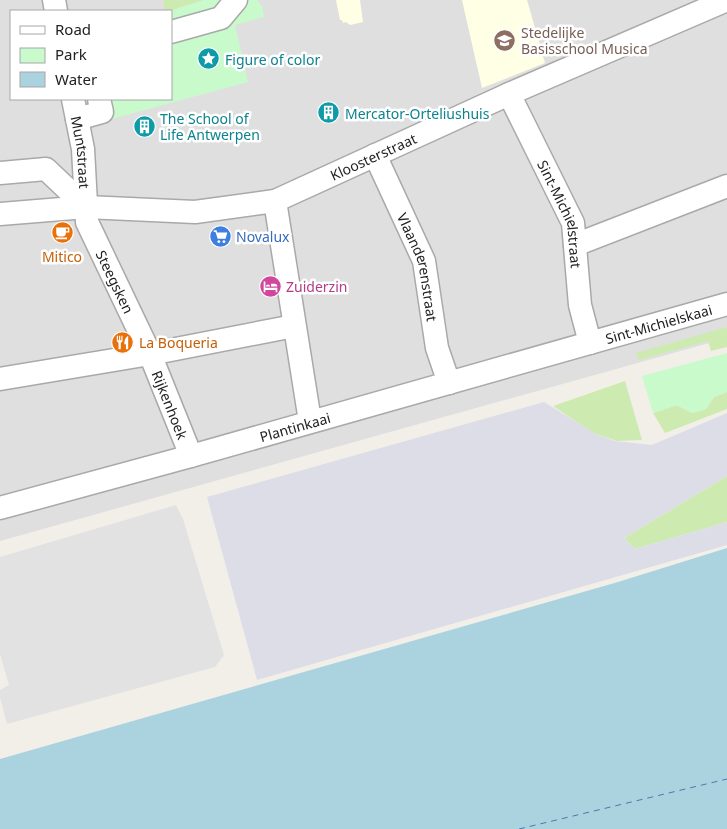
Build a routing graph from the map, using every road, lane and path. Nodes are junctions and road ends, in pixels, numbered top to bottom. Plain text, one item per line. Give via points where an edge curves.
1 (236, 0) edge
2 (714, 2) edge
3 (172, 32) edge
4 (508, 94) junction
5 (99, 100) edge
6 (75, 109) edge
7 (375, 155) junction
8 (0, 173) edge
9 (727, 186) edge
10 (275, 201) junction
11 (86, 207) junction
12 (0, 214) edge
13 (576, 245) junction
14 (727, 304) edge
15 (294, 326) junction
16 (590, 343) junction
17 (150, 354) junction
18 (0, 380) edge
19 (449, 383) junction
20 (310, 421) junction
21 (191, 456) junction
22 (0, 508) edge

1 - 3 street via 222,18
2 - 4 street, Kloosterstraat
4 - 7 street, Kloosterstraat
4 - 13 street, Sint-Michielstraat via 573,223
5 - 6 street via 102,112
6 - 11 street, Muntstraat via 83,149
7 - 10 street, Kloosterstraat
7 - 19 street, Vlaanderenstraat via 424,261 437,348
8 - 11 street via 46,169
9 - 13 street
10 - 11 street, Kloosterstraat via 195,212
10 - 15 street
11 - 12 street, Kloosterstraat
11 - 17 street, Steegsken via 87,222
13 - 16 street, Sint-Michielstraat via 580,305
14 - 16 street, Sint-Michielskaai
15 - 17 street
15 - 20 street
16 - 19 street, Plantinkaai
17 - 18 street
17 - 21 street, Rijkenhoek
19 - 20 street, Plantinkaai
20 - 21 street, Plantinkaai
21 - 22 street, Plantinkaai

